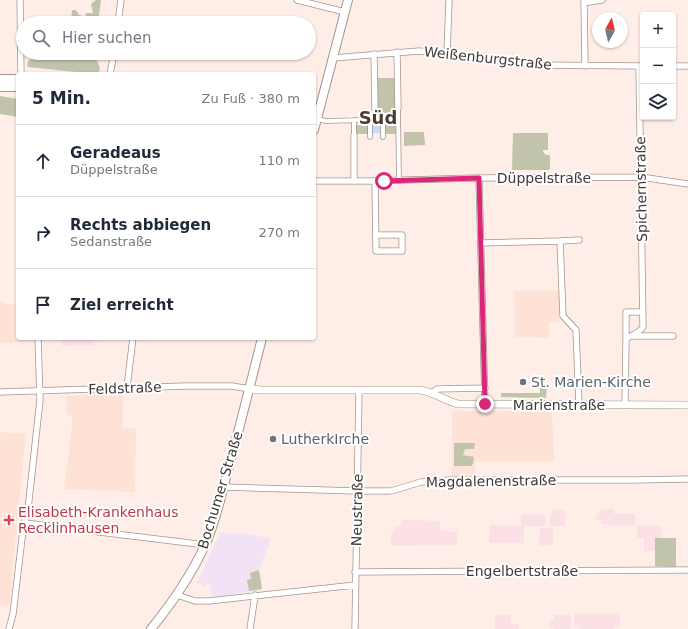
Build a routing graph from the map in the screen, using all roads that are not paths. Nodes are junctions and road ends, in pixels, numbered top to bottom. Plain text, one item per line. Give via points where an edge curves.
1 (20, 0) edge
2 (122, 0) edge
3 (297, 0) edge
4 (348, 0) edge
5 (449, 0) edge
6 (602, 0) edge
7 (584, 1) edge
8 (345, 12) junction
9 (20, 16) edge
10 (119, 16) edge
11 (397, 52) junction
12 (374, 54) junction
13 (447, 54) junction
14 (334, 58) junction
15 (21, 60) edge
16 (113, 60) edge
17 (585, 66) junction
18 (640, 66) edge
19 (676, 66) edge
20 (688, 66) edge
21 (21, 72) edge
22 (110, 72) edge
23 (0, 79) edge
24 (16, 79) edge
25 (641, 84) edge
26 (0, 87) edge
27 (16, 87) edge
28 (398, 108) joint
29 (375, 112) joint
30 (383, 119) junction
31 (398, 119) junction
32 (354, 120) junction
33 (373, 120) junction
34 (316, 121) edge
35 (316, 125) edge
36 (354, 135) joint
37 (370, 137) dead end
38 (383, 137) dead end
39 (479, 178) junction
40 (640, 178) junction
41 (399, 180) junction
42 (316, 181) edge
43 (354, 181) junction
44 (376, 181) junction
45 (688, 184) edge
46 (376, 235) junction
47 (579, 240) dead end
48 (560, 241) junction
49 (481, 243) junction
50 (643, 312) junction
51 (673, 336) dead end
52 (628, 337) junction
53 (38, 340) edge
54 (133, 340) edge
55 (262, 340) edge
56 (127, 387) junction
57 (485, 388) junction
58 (250, 389) junction
59 (359, 390) junction
60 (40, 391) junction
61 (0, 392) edge
62 (432, 393) junction
63 (485, 404) junction
64 (579, 405) junction
65 (625, 405) junction
66 (688, 405) edge
67 (688, 479) edge
68 (224, 487) junction
69 (357, 492) junction
70 (25, 523) junction
71 (206, 544) junction
72 (688, 570) edge
73 (355, 572) junction
74 (355, 585) junction
75 (177, 595) junction
76 (255, 595) junction
77 (10, 629) edge
78 (151, 629) edge
79 (250, 629) edge
80 (355, 629) edge

1 - 9 street
2 - 10 street
3 - 8 street
4 - 8 main road
5 - 13 street
6 - 7 street
7 - 17 street
8 - 14 main road
11 - 12 street, Weißenburgstraße
11 - 13 street, Weißenburgstraße via 423,51
11 - 28 street
12 - 14 street, Weißenburgstraße
12 - 29 street
13 - 17 street, Weißenburgstraße via 530,64
14 - 34 main road
15 - 21 street
16 - 22 street
17 - 18 street, Weißenburgstraße
19 - 20 street
23 - 24 main road
25 - 40 street, Spichernstraße
26 - 27 main road
28 - 31 street
29 - 33 street
30 - 31 street
30 - 33 street
30 - 38 street
31 - 41 street
32 - 33 street
32 - 35 street via 326,121
32 - 36 street
33 - 37 street
36 - 43 street
39 - 40 street, Düppelstraße
39 - 41 street, Düppelstraße
39 - 49 street
40 - 45 street, Düppelstraße
40 - 50 street, Spichernstraße
41 - 44 street, Düppelstraße
42 - 43 street, Düppelstraße
43 - 44 street, Düppelstraße
44 - 46 street
46 - 46 street via 376,251 402,251 402,235
47 - 48 street
48 - 49 street
48 - 64 street via 562,316 576,330
49 - 57 street
50 - 52 street, Spichernstraße via 642,330
50 - 52 street via 626,312
51 - 52 street
52 - 65 street
53 - 60 street
54 - 56 street
55 - 58 main road, Bochumer Straße
56 - 58 street, Feldstraße via 232,386
56 - 60 street, Feldstraße
57 - 62 street, Marienstraße via 437,389
57 - 63 street
58 - 59 street, Marienstraße
58 - 68 main road, Bochumer Straße
59 - 62 street, Marienstraße via 420,390
59 - 69 street, Neustraße
60 - 61 street, Feldstraße
60 - 70 street
62 - 63 street, Marienstraße via 458,404
63 - 64 street, Marienstraße
64 - 65 street, Marienstraße
65 - 66 street, Marienstraße
67 - 69 street, Magdalenenstraße via 450,480 421,482 391,491
68 - 69 street, Magdalenenstraße
68 - 71 main road, Bochumer Straße
69 - 73 street, Neustraße
70 - 71 street
70 - 77 street
71 - 75 main road, Bochumer Straße
72 - 73 street, Engelbertstraße
73 - 74 street, Neustraße
74 - 76 street
74 - 80 street, Neustraße
75 - 76 street via 196,601
75 - 78 main road, Bochumer Straße
76 - 79 street

